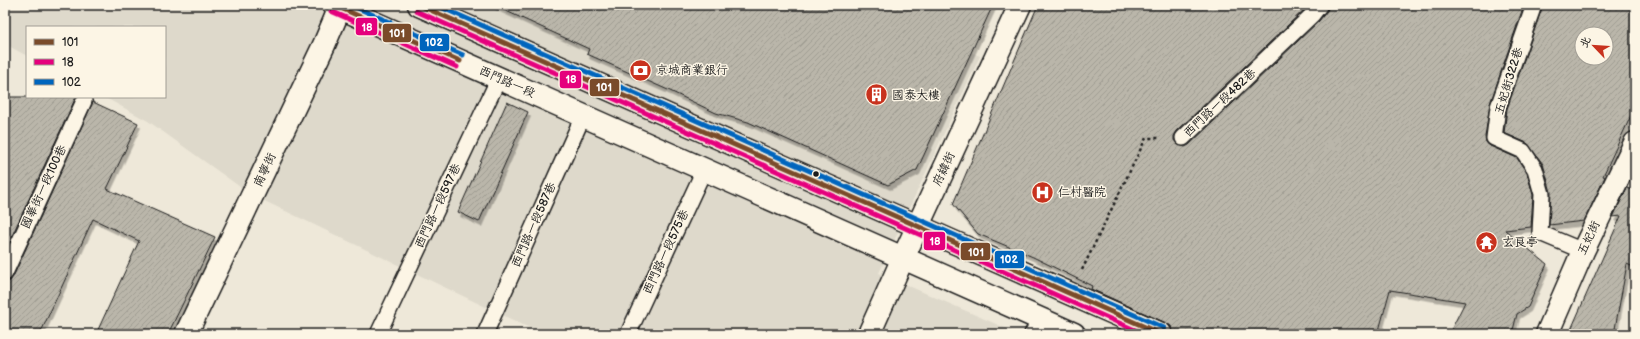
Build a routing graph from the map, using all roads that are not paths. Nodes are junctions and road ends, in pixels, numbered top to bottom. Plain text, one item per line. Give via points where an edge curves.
1 (419, 5) edge
2 (1020, 5) edge
3 (1320, 5) edge
4 (1534, 5) edge
5 (338, 6) edge
6 (499, 78) junction
7 (84, 101) dead end
8 (583, 116) junction
9 (1183, 138) road end
10 (1635, 143) edge
11 (1630, 168) edge
12 (704, 170) junction
13 (918, 226) junction
14 (1583, 251) junction
15 (902, 258) junction
16 (5, 273) edge
17 (1036, 326) edge
18 (186, 334) edge
19 (378, 334) edge
20 (485, 334) edge
21 (628, 334) edge
22 (869, 334) edge
23 (1074, 334) edge
24 (1161, 334) edge
25 (1546, 334) edge

1 - 13 street
2 - 13 street, 府緯街
3 - 9 lane, 西門路一段482巷
4 - 14 lane, 五妃街322巷 via 1498,107 1494,138 1523,151 1535,169 1542,194 1540,233
5 - 6 street, 西門路一段
5 - 18 street, 南寧街 via 324,45
6 - 8 street, 西門路一段
6 - 19 lane, 西門路一段597巷
7 - 16 lane, 國華街一段100巷
8 - 12 street, 西門路一段
8 - 20 lane, 西門路一段587巷
10 - 11 street, 五妃街
11 - 14 street, 五妃街
12 - 15 street, 西門路一段
12 - 21 lane, 西門路一段575巷
13 - 15 street, 府緯街
13 - 24 street
14 - 25 street, 五妃街
15 - 17 street, 西門路一段
15 - 22 street, 府緯街
17 - 23 street, 西門路一段

